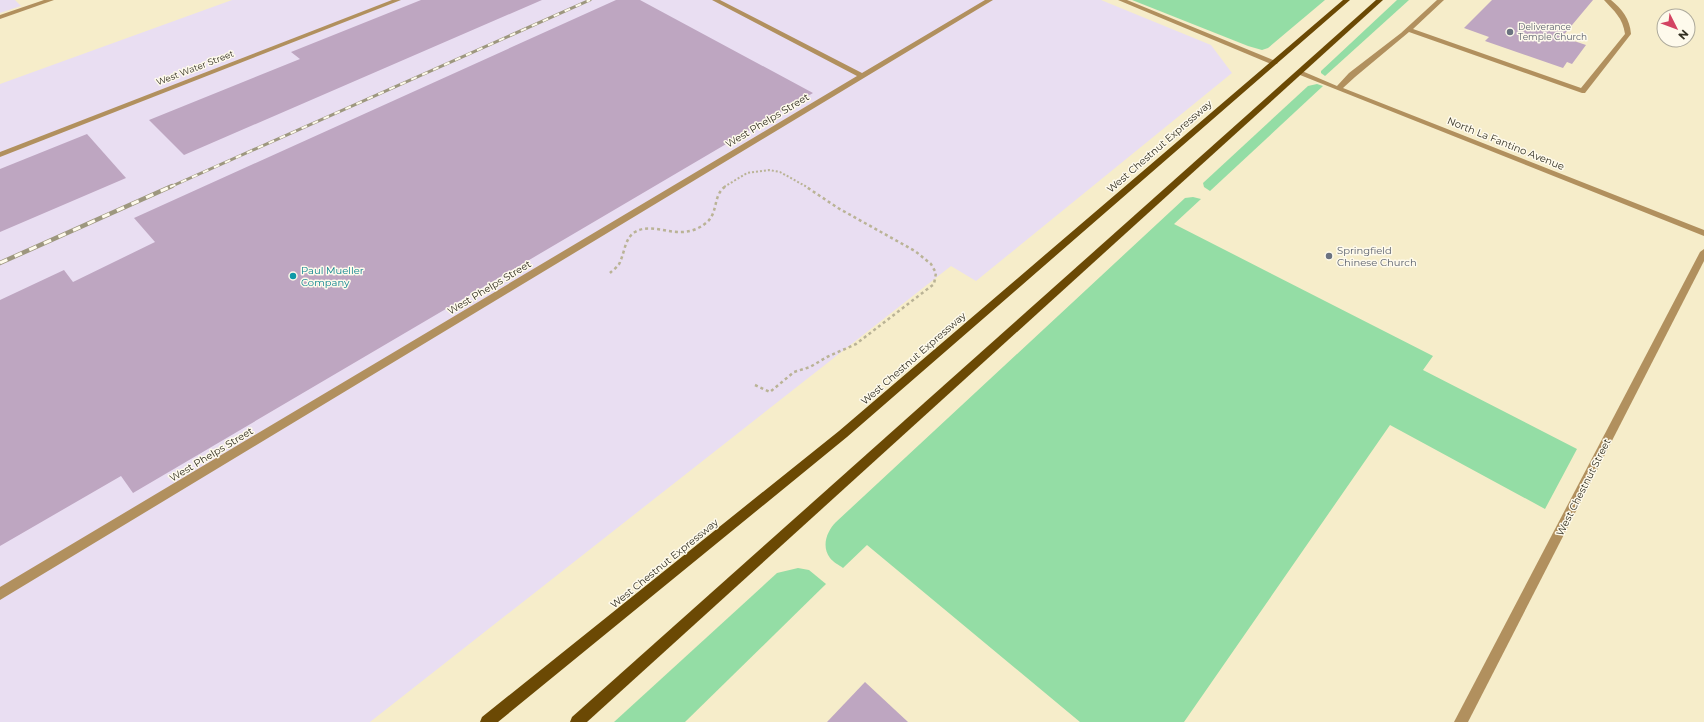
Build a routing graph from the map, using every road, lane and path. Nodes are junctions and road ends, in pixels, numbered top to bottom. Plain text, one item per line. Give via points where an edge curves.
1 (51, 0) edge
2 (398, 0) edge
3 (715, 0) edge
4 (990, 0) edge
5 (1121, 0) edge
6 (1347, 0) edge
7 (1380, 0) edge
8 (1441, 0) edge
9 (1607, 0) edge
10 (0, 17) edge
11 (1408, 29) junction
12 (1274, 62) junction
13 (1299, 73) junction
14 (862, 76) junction
15 (1339, 88) junction
16 (0, 155) edge
17 (1704, 233) edge
18 (1704, 252) edge
19 (610, 272) dead end
20 (756, 385) dead end
21 (0, 594) edge
22 (487, 722) edge
23 (577, 722) edge
24 (1461, 722) edge

1 - 10 street
2 - 16 street, West Water Street
3 - 14 street
4 - 14 street, West Phelps Street
5 - 12 street
6 - 12 main road, West Chestnut Expressway
7 - 13 main road
8 - 11 street
9 - 11 street via 1624,18 1628,25 1628,34 1582,91
11 - 15 street via 1352,74
12 - 22 main road, West Chestnut Expressway via 843,434
13 - 15 street, North La Fantino Avenue
13 - 23 main road
14 - 21 street, West Phelps Street
15 - 17 street, North La Fantino Avenue
18 - 24 street, West Chestnut Street
19 - 20 path via 620,263 629,237 635,232 644,228 681,233 698,229 708,222 715,208 717,196 723,188 748,173 769,170 780,172 799,182 932,264 936,273 934,284 856,344 810,367 794,372 770,392

